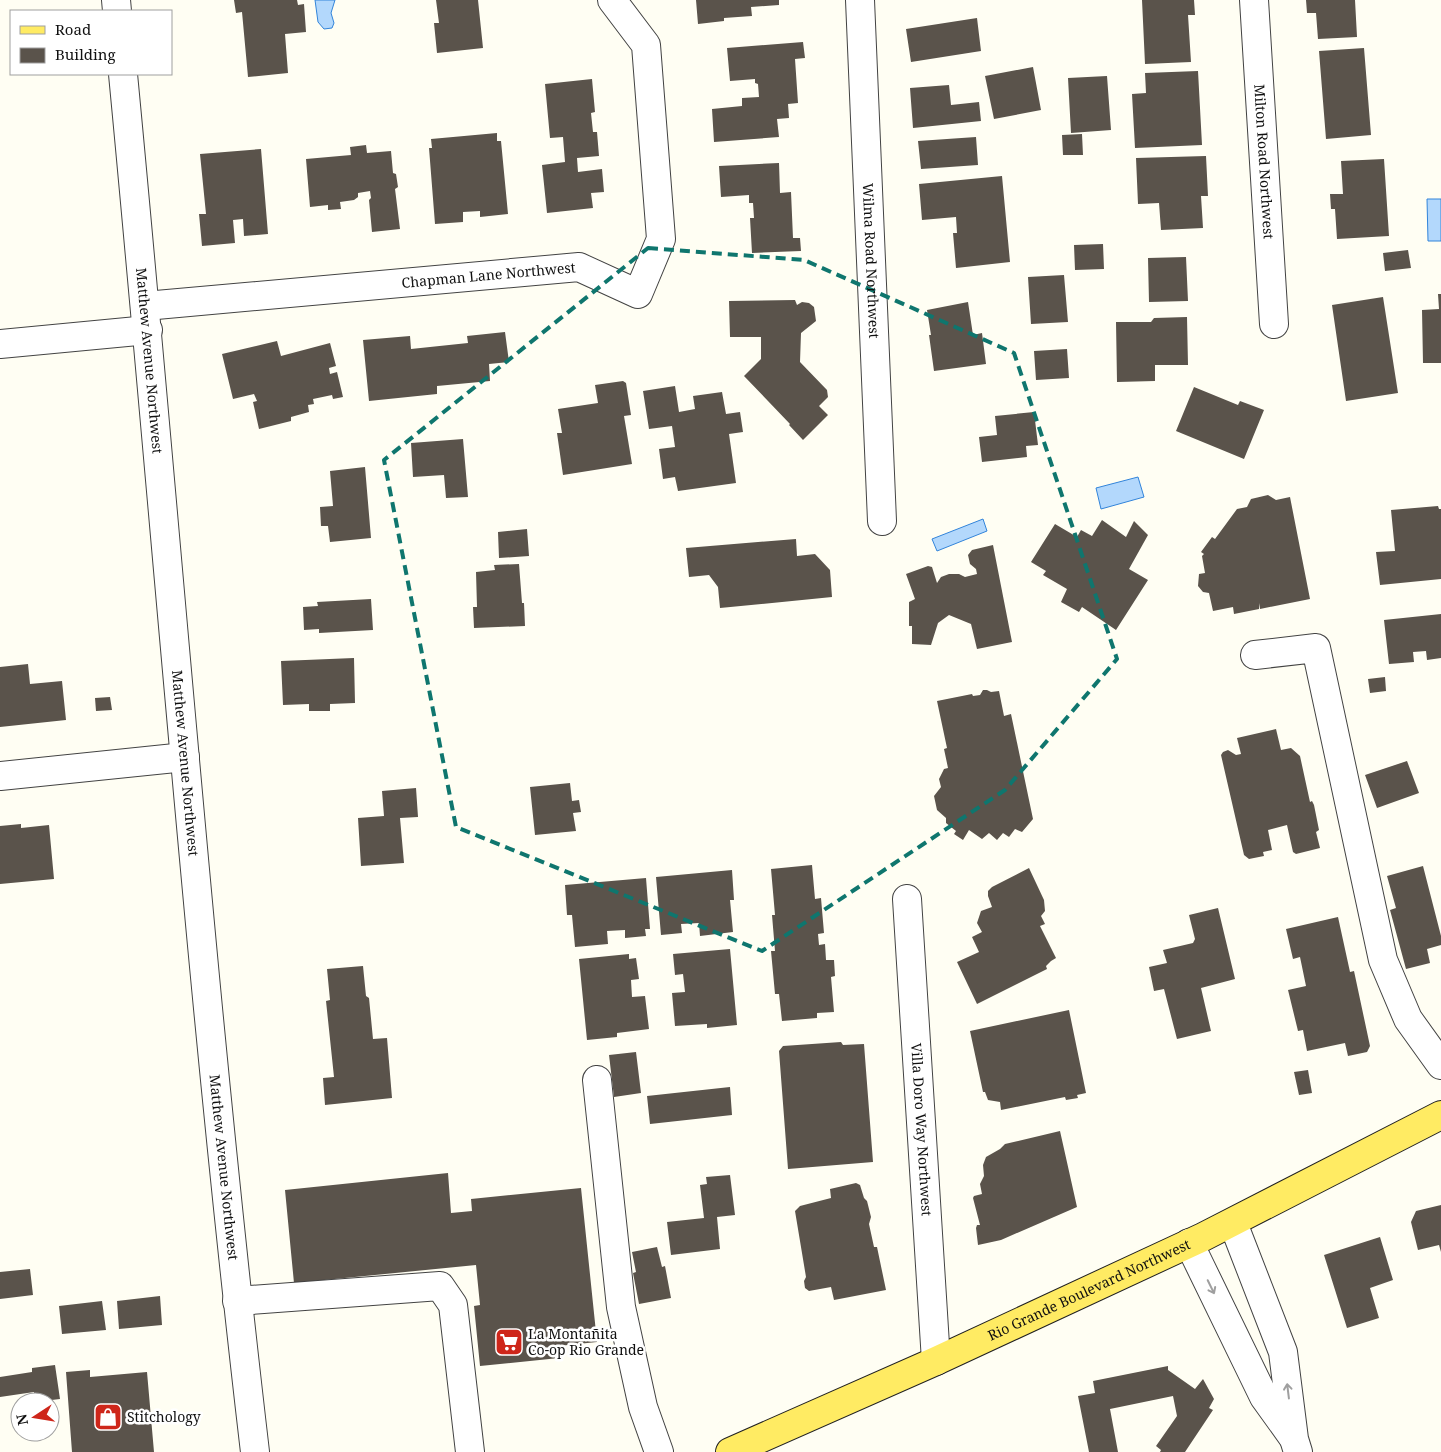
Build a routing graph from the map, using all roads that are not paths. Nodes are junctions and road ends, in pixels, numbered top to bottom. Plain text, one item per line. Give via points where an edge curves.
1 (612, 0) edge
2 (860, 0) edge
3 (1254, 0) edge
4 (123, 75) edge
5 (147, 318) junction
6 (1274, 324) dead end
7 (0, 344) edge
8 (882, 521) dead end
9 (1256, 655) dead end
10 (184, 757) junction
11 (0, 776) edge
12 (907, 899) dead end
13 (1441, 1065) edge
14 (598, 1080) dead end
15 (1441, 1115) edge
16 (1233, 1223) junction
17 (1190, 1243) junction
18 (237, 1301) junction
19 (936, 1361) junction
20 (1296, 1446) edge
21 (255, 1452) edge
22 (470, 1452) edge
23 (659, 1452) edge
24 (730, 1452) edge

1 - 5 street, Chapman Lane Northwest via 646,45 661,240 638,294 579,267
2 - 8 street, Wilma Road Northwest
3 - 6 street, Milton Road Northwest
4 - 5 street, Matthew Avenue Northwest
5 - 7 street
5 - 10 street, Matthew Avenue Northwest
9 - 13 street via 1316,648 1382,960 1408,1019
10 - 11 street
10 - 18 street, Matthew Avenue Northwest
12 - 19 street, Villa Doro Way Northwest
14 - 23 street via 621,1307 643,1407
15 - 16 main road, Rio Grande Boulevard Northwest
16 - 17 main road, Rio Grande Boulevard Northwest
20 -> 16 street via 1283,1352
17 - 19 main road, Rio Grande Boulevard Northwest
17 -> 20 street via 1264,1396
18 - 21 street, Matthew Avenue Northwest
18 - 22 street via 440,1286 453,1305
19 - 24 main road, Rio Grande Boulevard Northwest

